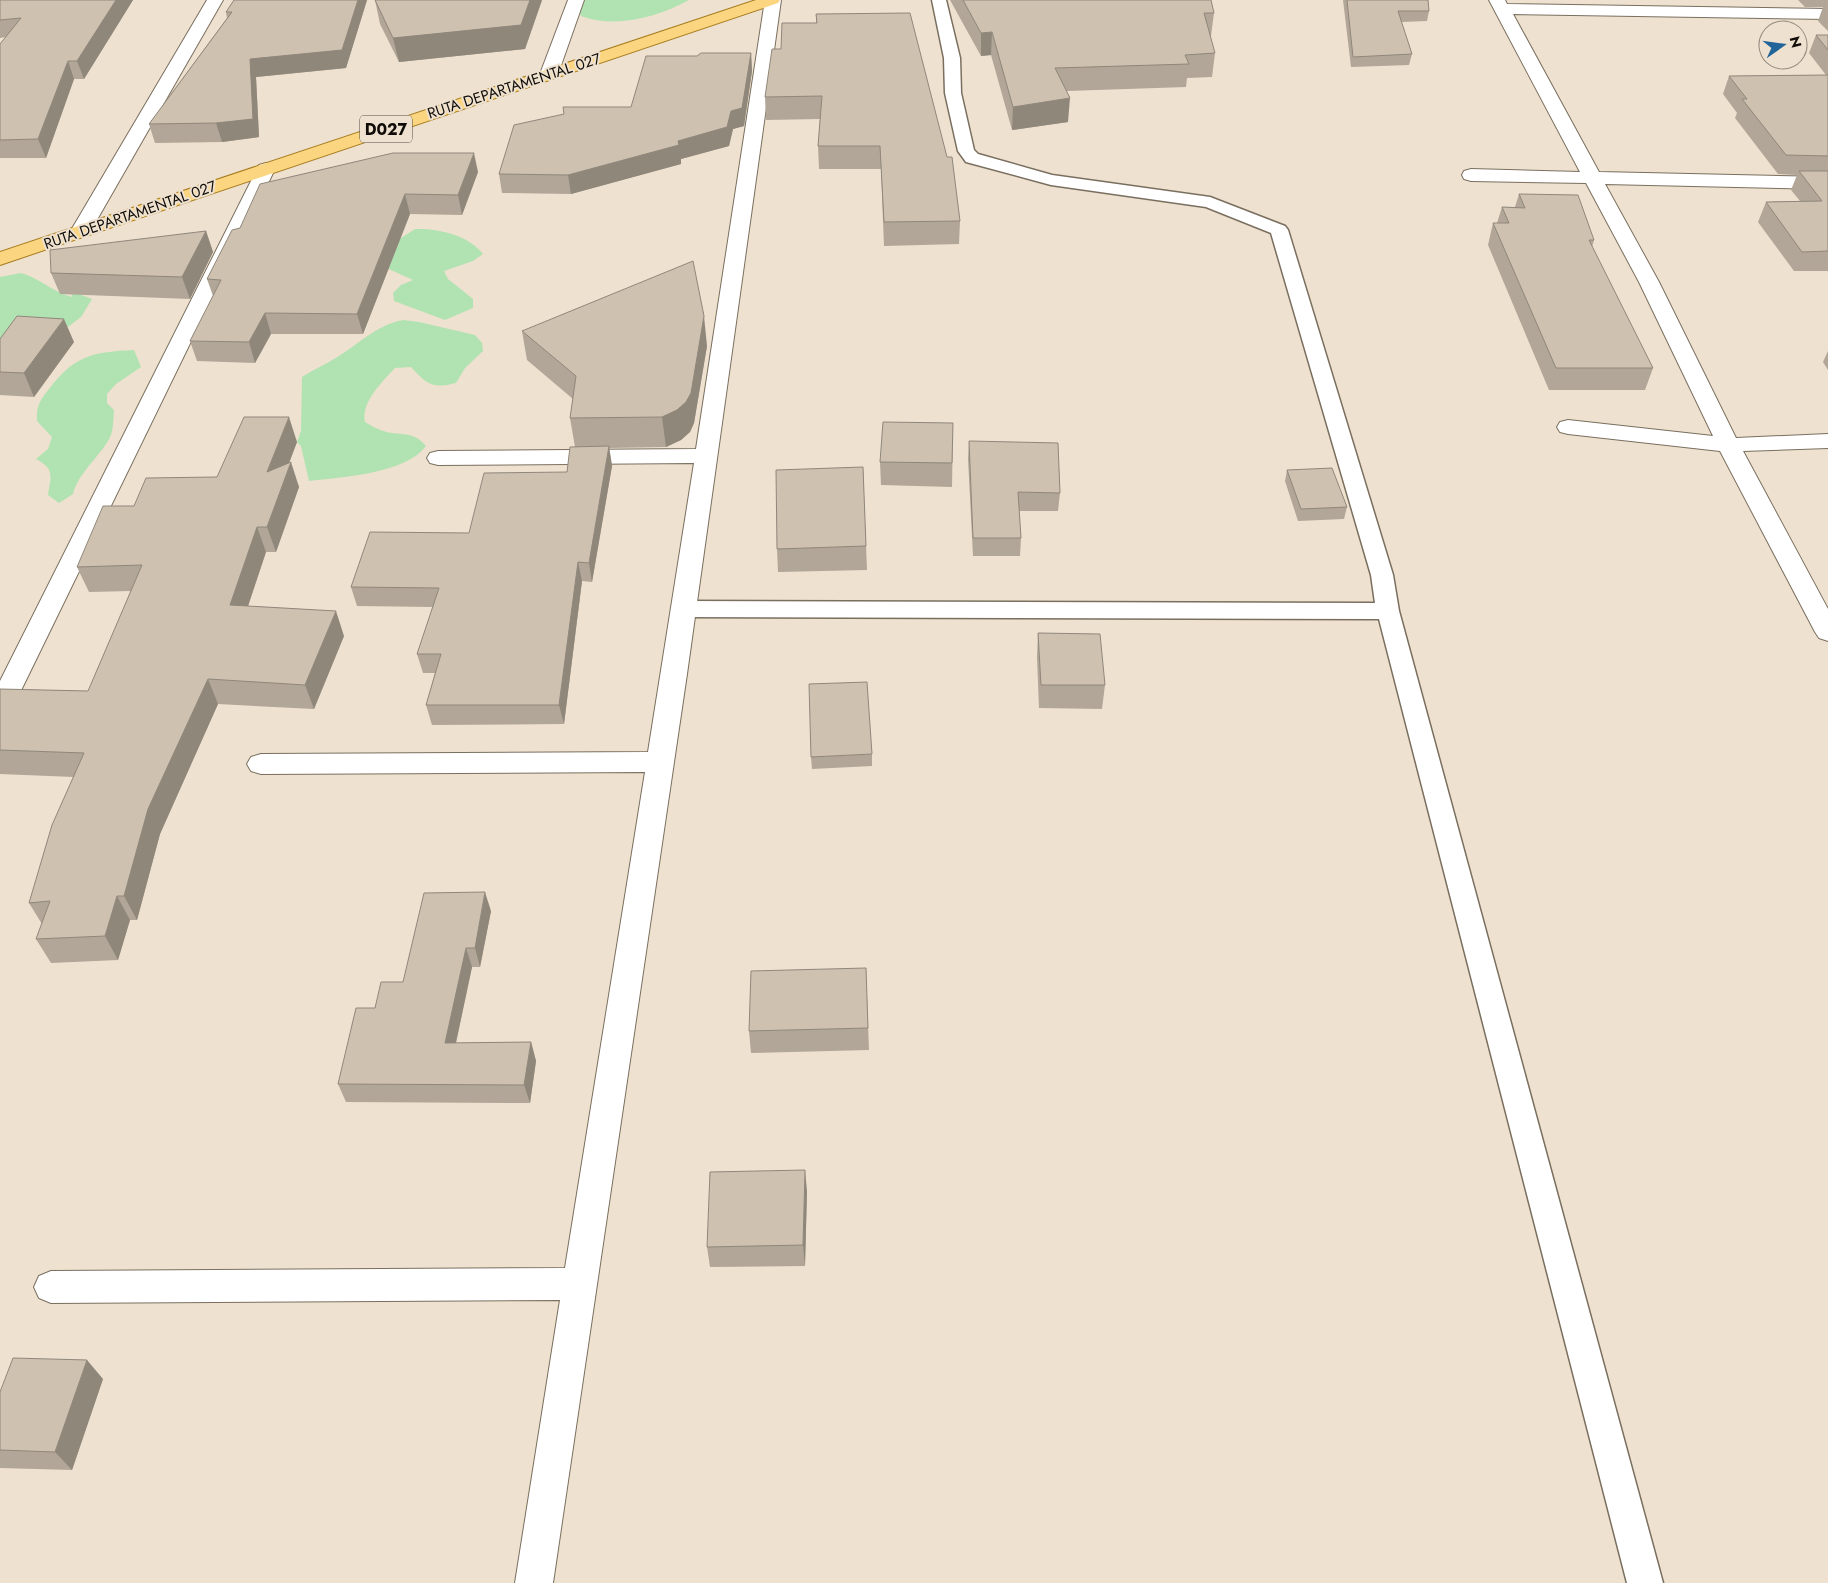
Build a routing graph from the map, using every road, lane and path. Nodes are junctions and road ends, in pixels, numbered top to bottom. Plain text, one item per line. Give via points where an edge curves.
1 (215, 0) edge
2 (576, 0) edge
3 (772, 0) edge
4 (939, 0) edge
5 (1500, 4) edge
6 (1828, 14) edge
7 (549, 74) junction
8 (266, 168) junction
9 (1471, 175) dead end
10 (1594, 180) junction
11 (1828, 183) edge
12 (80, 232) junction
13 (0, 258) edge
14 (1568, 427) dead end
15 (1828, 441) edge
16 (1728, 445) junction
17 (706, 456) junction
18 (438, 458) dead end
19 (684, 609) junction
20 (1388, 611) junction
21 (1828, 632) edge
22 (0, 707) edge
23 (660, 762) junction
24 (261, 764) dead end
25 (580, 1284) junction
26 (51, 1287) dead end
27 (534, 1583) edge
28 (1645, 1583) edge

1 - 12 street
2 - 7 street
3 - 7 main road, RUTA DEPARTAMENTAL 027 / D027
3 - 17 street
4 - 20 lane via 952,58 953,93 966,151 972,158 1051,180 1210,202 1279,230 1382,575
5 - 6 street
5 - 10 street
7 - 8 main road, RUTA DEPARTAMENTAL 027 / D027
8 - 12 main road, RUTA DEPARTAMENTAL 027 / D027
8 - 22 street
9 - 10 street
10 - 11 street
10 - 16 street via 1649,282
12 - 13 main road, RUTA DEPARTAMENTAL 027 / D027
14 - 16 street
15 - 16 street
16 - 21 street
17 - 18 street
17 - 19 street
19 - 20 lane
19 - 23 street
20 - 28 lane
23 - 24 street
23 - 25 street
25 - 26 street
25 - 27 street

